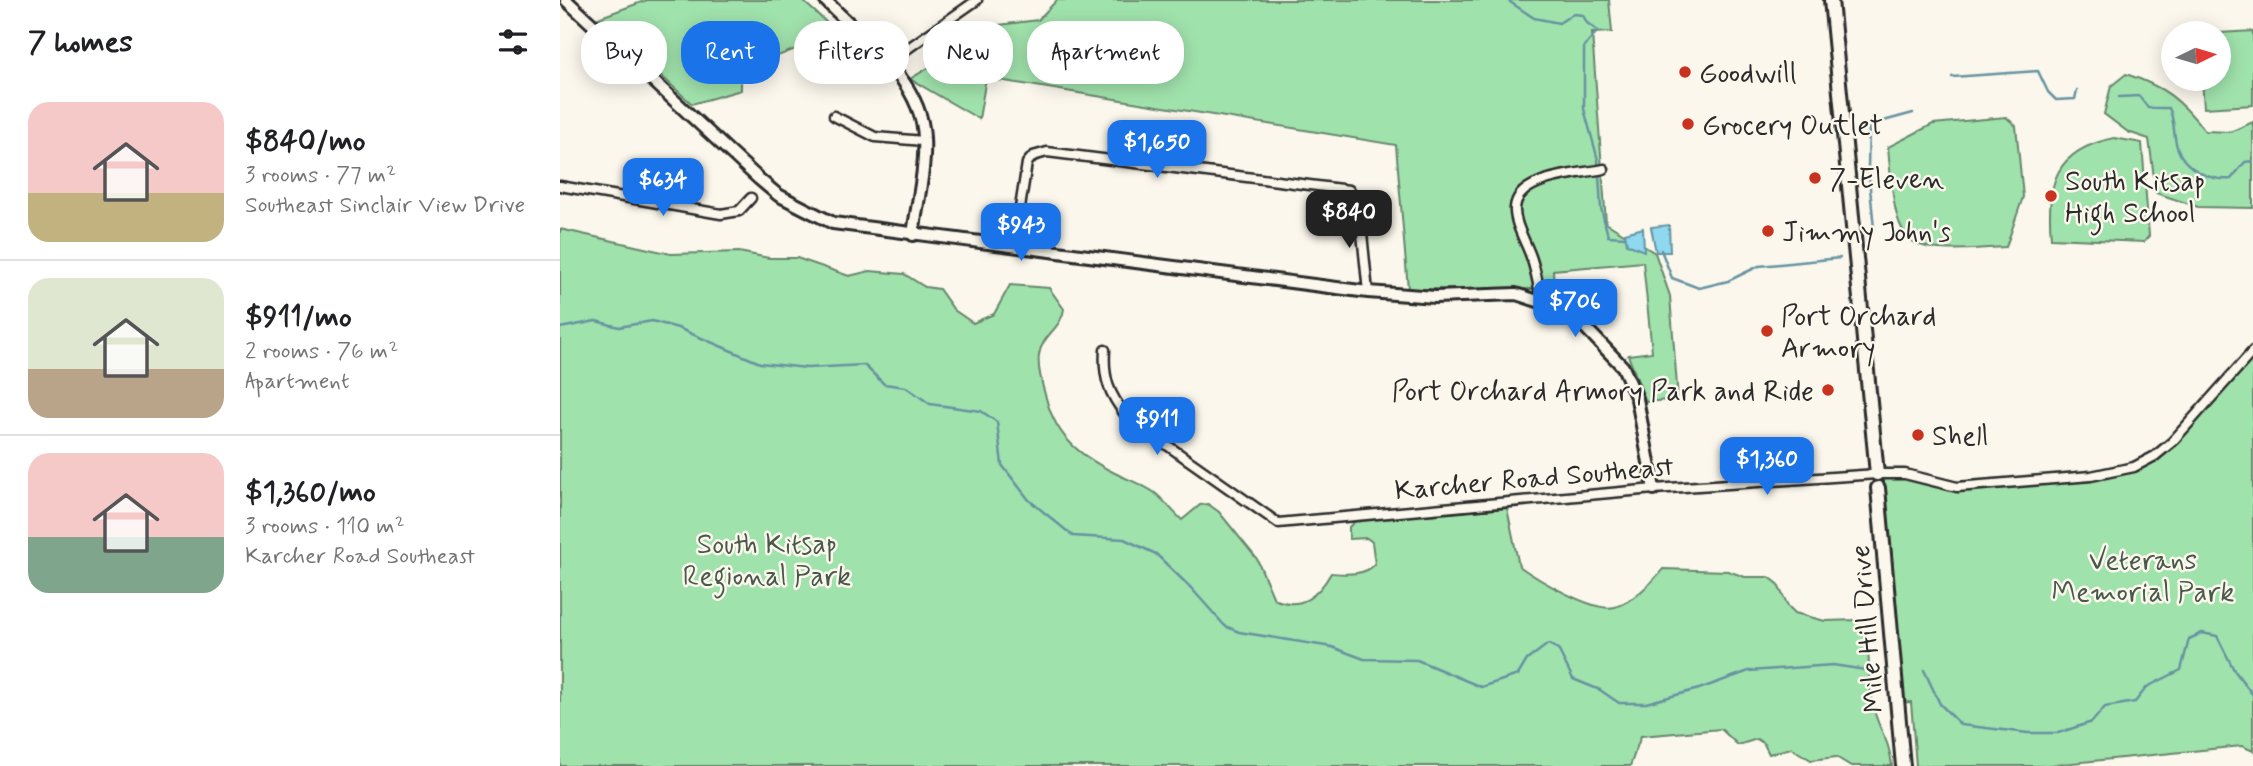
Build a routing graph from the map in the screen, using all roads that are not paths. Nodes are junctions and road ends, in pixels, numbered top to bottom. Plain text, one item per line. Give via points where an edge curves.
1 (566, 0) edge
2 (825, 0) edge
3 (977, 0) edge
4 (1831, 0) edge
5 (846, 21) edge
6 (909, 48) edge
7 (904, 84) edge
8 (834, 116) dead end
9 (924, 141) junction
10 (1604, 169) dead end
11 (560, 186) edge
12 (751, 198) dead end
13 (913, 235) junction
14 (1014, 246) junction
15 (1368, 292) junction
16 (1542, 302) junction
17 (1105, 350) dead end
18 (2253, 352) edge
19 (1877, 474) junction
20 (1878, 488) dead end
21 (1654, 489) junction
22 (1902, 766) edge

1 - 13 street via 778,195 833,223
2 - 5 street
3 - 6 street
4 - 19 main road
7 - 9 street via 918,106
8 - 9 street via 875,137
9 - 13 street
10 - 16 street via 1540,182 1521,192 1514,207
11 - 12 street via 721,214 739,211
13 - 14 street
14 - 15 street
14 - 15 street via 1027,163 1047,152 1349,190 1359,204
15 - 16 street via 1516,294
16 - 21 street via 1580,322 1623,367 1637,399
17 - 21 street, Karcher Road Southeast via 1109,393 1127,417 1278,523
18 - 19 street, Karcher Road Southeast via 2172,442 2134,467 2091,476 1957,487 1905,474
19 - 21 street, Karcher Road Southeast
20 - 22 main road, Mile Hill Drive

